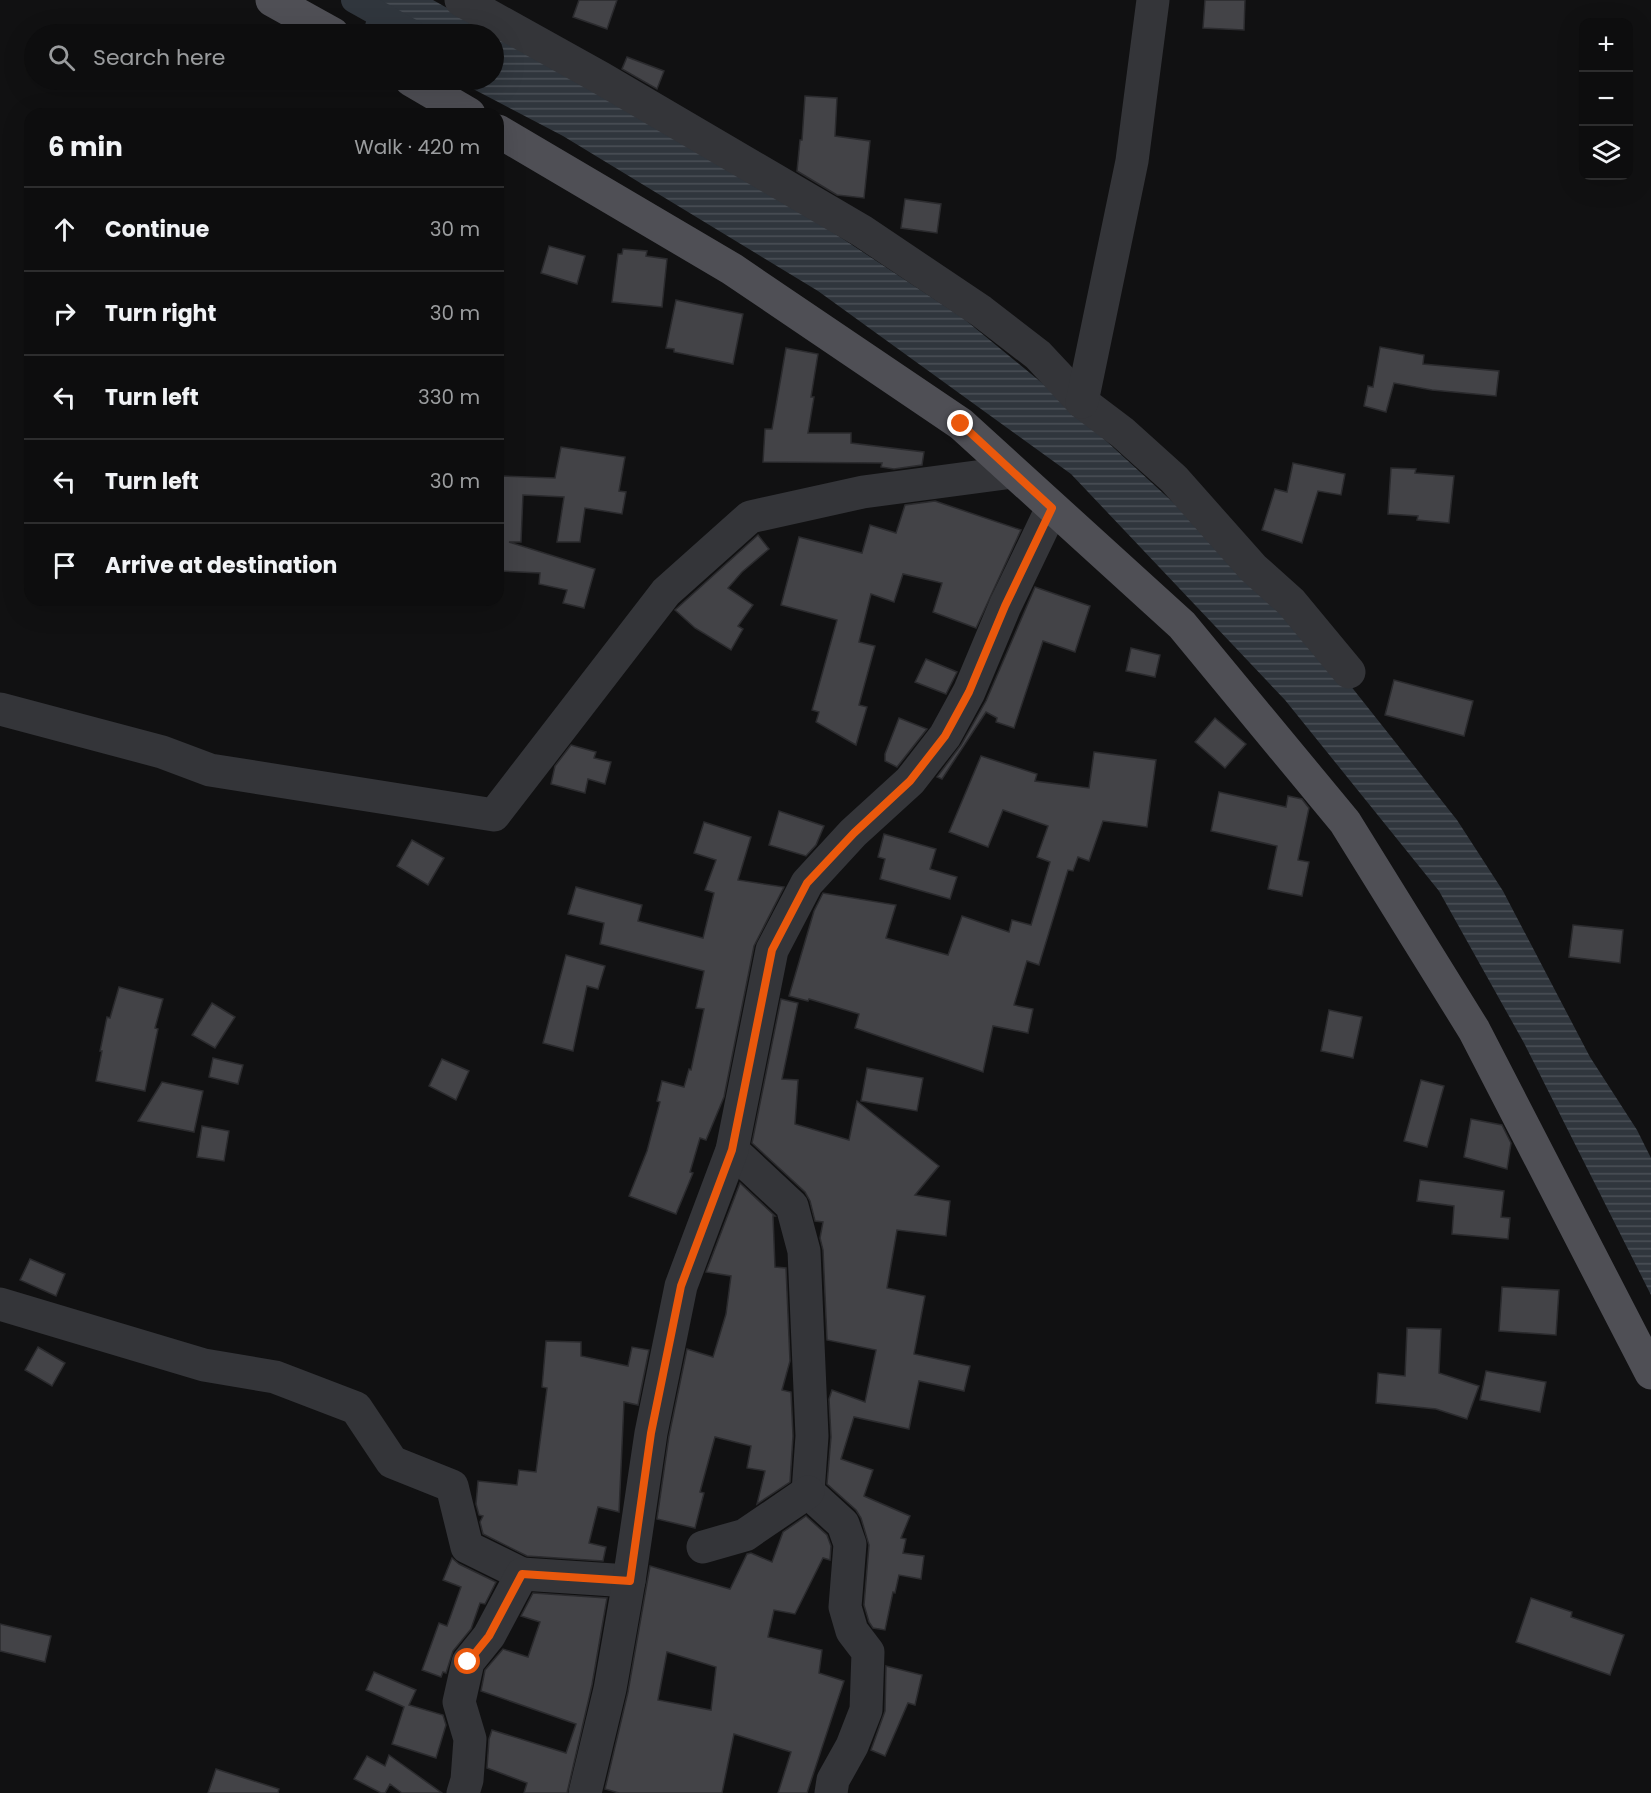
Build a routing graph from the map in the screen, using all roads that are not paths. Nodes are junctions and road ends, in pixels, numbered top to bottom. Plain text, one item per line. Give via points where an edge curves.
1 (272, 0) edge
2 (461, 0) edge
3 (1153, 0) edge
4 (315, 24) edge
5 (428, 90) edge
6 (460, 108) edge
7 (504, 135) edge
8 (1082, 402) junction
9 (1013, 472) junction
10 (1052, 508) junction
11 (1349, 672) dead end
12 (0, 709) edge
13 (732, 1150) junction
14 (0, 1304) edge
15 (1651, 1373) edge
16 (808, 1492) junction
17 (703, 1547) dead end
18 (522, 1574) junction
19 (630, 1581) junction
20 (463, 1793) edge
21 (585, 1793) edge
22 (831, 1793) edge

1 - 4 main road
2 - 8 street via 862,231 1030,348
3 - 8 street via 1132,161
5 - 6 main road
7 - 9 main road via 732,269 961,424
8 - 11 street via 1174,479 1253,568 1291,602
9 - 10 main road
9 - 12 street via 863,492 750,517 666,592 494,814 210,770 162,752
10 - 13 street via 969,692 945,736 910,781 807,883 772,950
10 - 15 main road via 1182,625 1345,822 1474,1030
13 - 16 street via 792,1206 804,1251 812,1436
13 - 19 street via 681,1286 651,1433
14 - 18 street via 204,1365 274,1377 356,1408 392,1462 452,1486 467,1547
16 - 17 street via 745,1535
16 - 22 street via 843,1524 847,1534 850,1544 845,1607 852,1631 868,1652 866,1710 833,1780
18 - 19 street
18 - 20 street via 489,1636 468,1662 459,1702 470,1739
19 - 21 street

